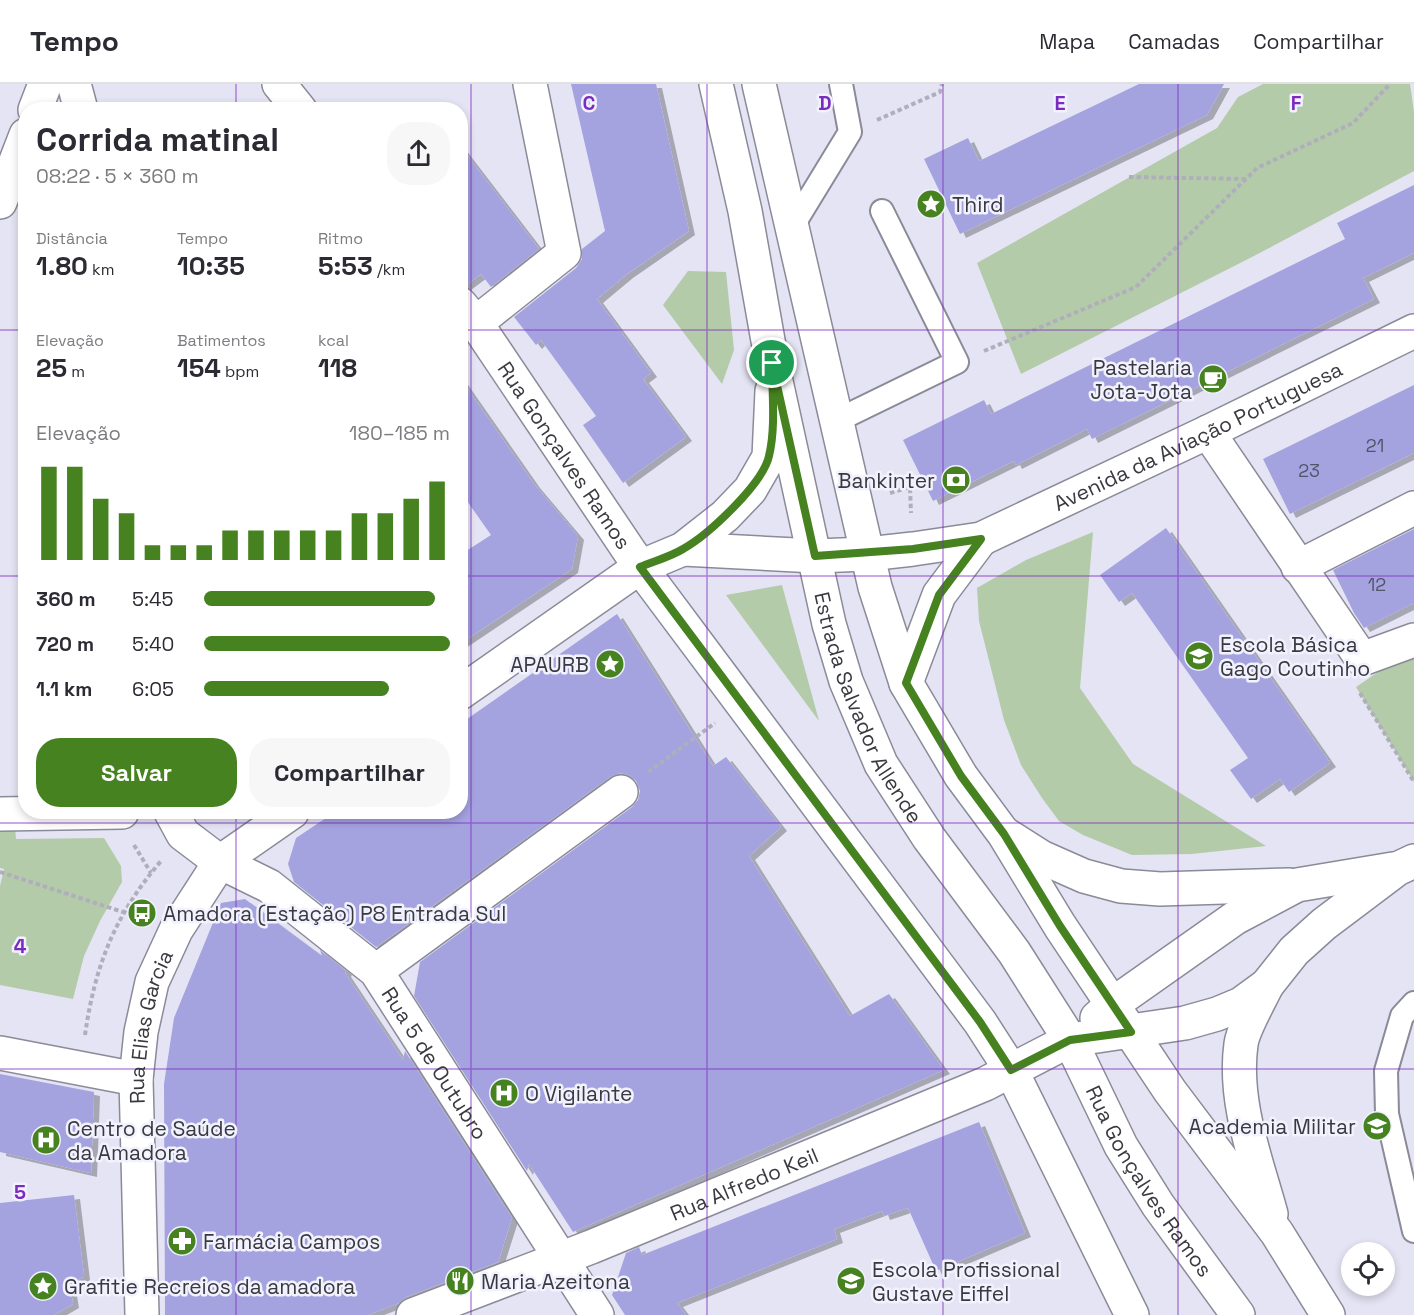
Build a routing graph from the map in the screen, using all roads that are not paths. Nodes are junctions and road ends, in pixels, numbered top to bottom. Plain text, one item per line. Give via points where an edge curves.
1 (45, 84) edge
2 (74, 84) edge
3 (279, 84) edge
4 (530, 84) edge
5 (716, 84) edge
6 (759, 84) edge
7 (841, 84) edge
8 (38, 102) edge
9 (79, 102) edge
10 (294, 102) edge
11 (18, 156) edge
12 (0, 202) edge
13 (882, 211) dead end
14 (792, 227) junction
15 (468, 314) edge
16 (1414, 331) edge
17 (772, 363) junction
18 (838, 420) junction
19 (1208, 432) junction
20 (1414, 508) edge
21 (981, 539) junction
22 (683, 549) junction
23 (868, 554) junction
24 (815, 556) junction
25 (640, 567) junction
26 (1298, 567) junction
27 (1414, 640) edge
28 (906, 683) junction
29 (468, 687) edge
30 (621, 792) road end
31 (0, 814) edge
32 (18, 814) edge
33 (282, 819) edge
34 (177, 823) edge
35 (1004, 834) junction
36 (220, 862) junction
37 (1406, 865) edge
38 (1297, 885) junction
39 (376, 971) junction
40 (1267, 985) junction
41 (1414, 1003) edge
42 (1113, 1004) junction
43 (1131, 1032) junction
44 (1070, 1040) junction
45 (0, 1053) edge
46 (1011, 1070) junction
47 (136, 1079) junction
48 (1414, 1231) edge
49 (1277, 1233) junction
50 (562, 1258) junction
51 (1325, 1314) edge
52 (142, 1315) edge
53 (413, 1315) edge
54 (597, 1315) edge
55 (1132, 1315) edge
56 (1238, 1315) edge

1 - 8 street
2 - 9 street
3 - 10 street
4 - 15 street via 564,253
5 - 17 street, Estrada Salvador Allende via 745,211
6 - 14 street, Estrada Salvador Allende
7 - 14 lane via 850,132
11 - 12 street
13 - 18 lane via 957,362
14 - 18 street, Estrada Salvador Allende
15 - 25 street, Rua Gonçalves Ramos
16 - 19 street, Avenida da Aviação Portuguesa
17 - 22 street via 769,457 742,499
17 - 24 street, Estrada Salvador Allende
18 - 23 street, Estrada Salvador Allende
19 - 21 street, Avenida da Aviação Portuguesa
19 - 26 street
20 - 26 street
21 - 23 street, Avenida da Aviação Portuguesa
21 - 28 street, Avenida da Aviação Portuguesa via 939,595
22 - 24 street, Avenida da Aviação Portuguesa
22 - 25 street
23 - 24 street, Avenida da Aviação Portuguesa
23 - 28 street, Estrada Salvador Allende
24 - 44 street, Estrada Salvador Allende via 846,681 881,764 929,838 1014,952
25 - 29 street
25 - 46 street, Rua Gonçalves Ramos via 980,1022
26 - 27 street via 1362,659
28 - 35 street, Estrada Salvador Allende via 961,776
30 - 39 street
31 - 32 street
33 - 36 street
34 - 36 street
35 - 38 street via 1041,857 1084,876 1121,886 1160,889
35 - 42 street, Estrada Salvador Allende
36 - 39 street, Rua 5 de Outubro via 269,886
36 - 47 street, Rua Elias Garcia via 176,930 152,982
37 - 38 street
37 - 40 street via 1324,924 1294,951
38 - 42 street via 1235,918
39 - 50 street, Rua 5 de Outubro
40 - 43 street via 1241,1004 1217,1014
40 - 49 street via 1241,1042 1239,1084 1245,1120
41 - 48 lane via 1402,1016 1386,1071 1387,1114
42 - 43 street
42 - 44 street
43 - 44 street
43 - 49 street via 1170,1091
44 - 46 street, Rua Alfredo Keil
44 - 56 street, Rua Gonçalves Ramos via 1121,1146 1158,1205
45 - 47 street
46 - 50 street, Rua Alfredo Keil
46 - 55 street, Rua Gonçalves Ramos
47 - 52 street, Rua Elias Garcia
49 - 51 street
50 - 53 street, Rua Alfredo Keil
50 - 54 street, Rua 5 de Outubro

